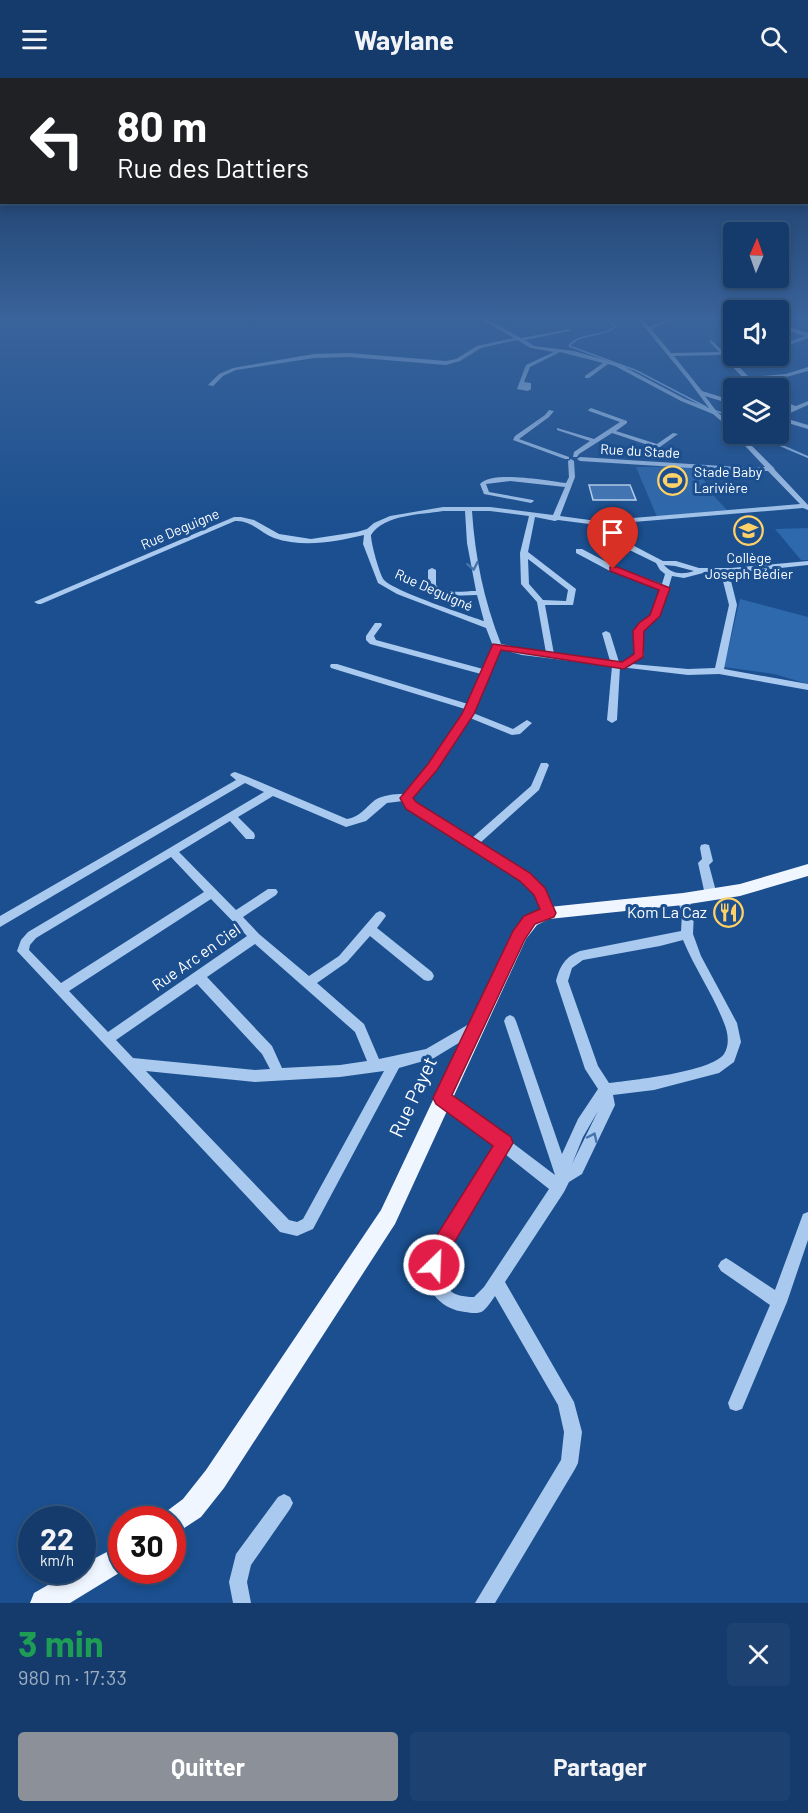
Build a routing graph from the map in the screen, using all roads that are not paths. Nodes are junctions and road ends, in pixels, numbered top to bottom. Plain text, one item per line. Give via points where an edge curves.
1 (663, 388) edge
2 (698, 388) edge
3 (703, 395) junction
4 (723, 398) edge
5 (808, 403) edge
6 (789, 405) edge
7 (797, 408) junction
8 (591, 410) dead end
9 (713, 410) junction
10 (551, 411) dead end
11 (789, 412) edge
12 (723, 420) edge
13 (789, 421) edge
14 (808, 428) edge
15 (559, 429) dead end
16 (611, 431) junction
17 (675, 434) dead end
18 (595, 441) junction
19 (747, 444) edge
20 (658, 446) junction
21 (646, 455) dead end
22 (573, 458) junction
23 (772, 469) junction
24 (567, 485) junction
25 (531, 501) dead end
26 (806, 507) edge
27 (468, 508) junction
28 (532, 516) junction
29 (555, 519) junction
30 (369, 531) junction
31 (614, 539) dead end
32 (579, 551) dead end
33 (524, 553) junction
34 (662, 563) junction
35 (808, 563) edge
36 (432, 570) dead end
37 (701, 571) junction
38 (729, 572) junction
39 (669, 573) junction
40 (664, 588) junction
41 (479, 593) junction
42 (38, 602) dead end
43 (541, 602) junction
44 (378, 625) dead end
45 (489, 626) junction
46 (606, 633) dead end
47 (497, 646) junction
48 (550, 654) junction
49 (620, 665) junction
50 (334, 666) dead end
51 (719, 671) junction
52 (485, 672) junction
53 (808, 687) edge
54 (470, 711) junction
55 (612, 720) dead end
56 (527, 723) dead end
57 (544, 765) dead end
58 (273, 791) junction
59 (406, 798) junction
60 (232, 817) junction
61 (250, 836) dead end
62 (471, 845) junction
63 (705, 848) dead end
64 (172, 852) junction
65 (808, 870) edge
66 (272, 892) dead end
67 (212, 893) junction
68 (711, 894) junction
69 (683, 899) junction
70 (549, 913) junction
71 (380, 916) dead end
72 (235, 917) junction
73 (0, 922) edge
74 (369, 928) junction
75 (687, 934) junction
76 (255, 937) junction
77 (198, 976) junction
78 (428, 976) dead end
79 (308, 983) junction
80 (60, 990) junction
81 (510, 1021) dead end
82 (476, 1026) junction
83 (108, 1039) junction
84 (395, 1063) junction
85 (133, 1064) junction
86 (375, 1066) junction
87 (279, 1076) junction
88 (606, 1090) junction
89 (442, 1098) junction
90 (550, 1139) junction
91 (575, 1142) junction
92 (504, 1143) junction
93 (562, 1180) junction
94 (808, 1219) edge
95 (726, 1266) dead end
96 (496, 1282) junction
97 (779, 1302) junction
98 (736, 1403) dead end
99 (284, 1503) dead end
100 (186, 1512) edge
101 (108, 1565) edge
102 (44, 1603) edge
103 (242, 1603) edge
104 (484, 1603) edge

1 - 9 street via 697,407
2 - 3 street
3 - 4 street
3 - 9 street
5 - 7 street
6 - 7 street
7 - 11 street
8 - 16 street, Rue du Stade via 625,422
9 - 12 street
10 - 22 street, Rue du Stade via 516,440
13 - 14 street
15 - 18 street, Rue du Stade
16 - 18 street, Rue du Stade
16 - 20 street, Rue du Stade
17 - 20 street, Rue du Stade
18 - 22 street, Rue du Stade
19 - 23 street
20 - 21 street, Rue du Stade
22 - 23 street, Rue du Stade
22 - 24 street via 572,477
23 - 26 street
24 - 25 street via 500,479 483,484 484,490 492,495
24 - 29 street
26 - 29 street via 619,522
27 - 28 street
27 - 30 street via 392,517
27 -> 41 street via 470,547
28 - 29 street
28 - 33 street
30 - 42 street, Rue Deguigne via 311,540 278,536 253,520 234,519
30 - 45 street, Rue Deguigné via 367,544 383,582 399,592
31 - 34 street
32 - 40 street
33 - 43 street via 525,584
33 - 43 street via 573,591 570,603
34 - 37 street
34 - 39 street via 660,567
35 - 38 street
36 - 41 street via 432,586 438,592
37 - 38 street
37 - 39 street via 690,575
38 - 51 street via 727,581 733,605
39 - 40 street
40 - 49 street via 655,616 638,631 640,655
41 - 45 street
43 - 48 street
44 - 52 street via 370,636 373,642
45 - 47 street
46 - 49 street
47 - 48 street
47 - 52 street
48 - 49 street
49 - 51 street
49 - 55 street
50 - 54 street
51 - 53 street
52 - 54 street
54 - 56 street via 512,732
54 - 59 street via 433,767
57 - 62 street via 535,788
58 - 59 street via 346,823 358,821 381,800
58 - 60 street
58 - 73 street via 240,777
59 - 62 street
60 - 61 street
60 - 64 street
62 - 70 street via 534,885
63 - 68 street via 708,861 703,863
64 - 67 street, Rue Arc en Ciel
64 - 80 street via 32,935 25,943 23,951
65 - 68 main road, Rue Payet via 740,890
66 - 72 street
67 - 72 street, Rue Arc en Ciel
67 - 80 street
68 - 69 main road, Rue Payet
69 - 70 main road, Rue Payet
69 - 75 street via 688,913
70 - 82 main road, Rue Payet via 530,920 519,935
71 - 74 street
72 - 76 street, Rue Arc en Ciel
74 - 78 street
74 - 79 street via 342,959
75 - 88 street via 664,942 587,954 573,958 564,969 562,981 592,1069
75 - 88 street via 730,1023 735,1042 729,1058 714,1069 654,1084
76 - 77 street, Rue Arc en Ciel
76 - 79 street
77 - 83 street, Rue Arc en Ciel
77 - 87 street via 267,1050
79 - 86 street via 360,1028
80 - 83 street
81 - 90 street
82 - 84 street via 429,1054
82 - 89 main road, Rue Payet
83 - 85 street
84 - 85 street via 308,1224 297,1229 285,1227
84 - 86 street
85 - 87 street
86 - 87 street
88 - 91 street
93 -> 88 street via 577,1169 608,1105
89 - 92 street
89 - 100 main road, Rue Payet via 388,1217 215,1479
90 - 91 street via 563,1144
90 - 93 street
91 - 93 street via 564,1163
92 - 93 street
92 - 96 street via 444,1242 433,1274 438,1290 451,1303 465,1306 478,1305
93 - 96 street
94 - 97 street
95 - 97 street
96 - 104 street via 566,1402 573,1432 569,1463
97 - 98 street
99 - 103 street via 243,1561 238,1582
101 - 102 main road

